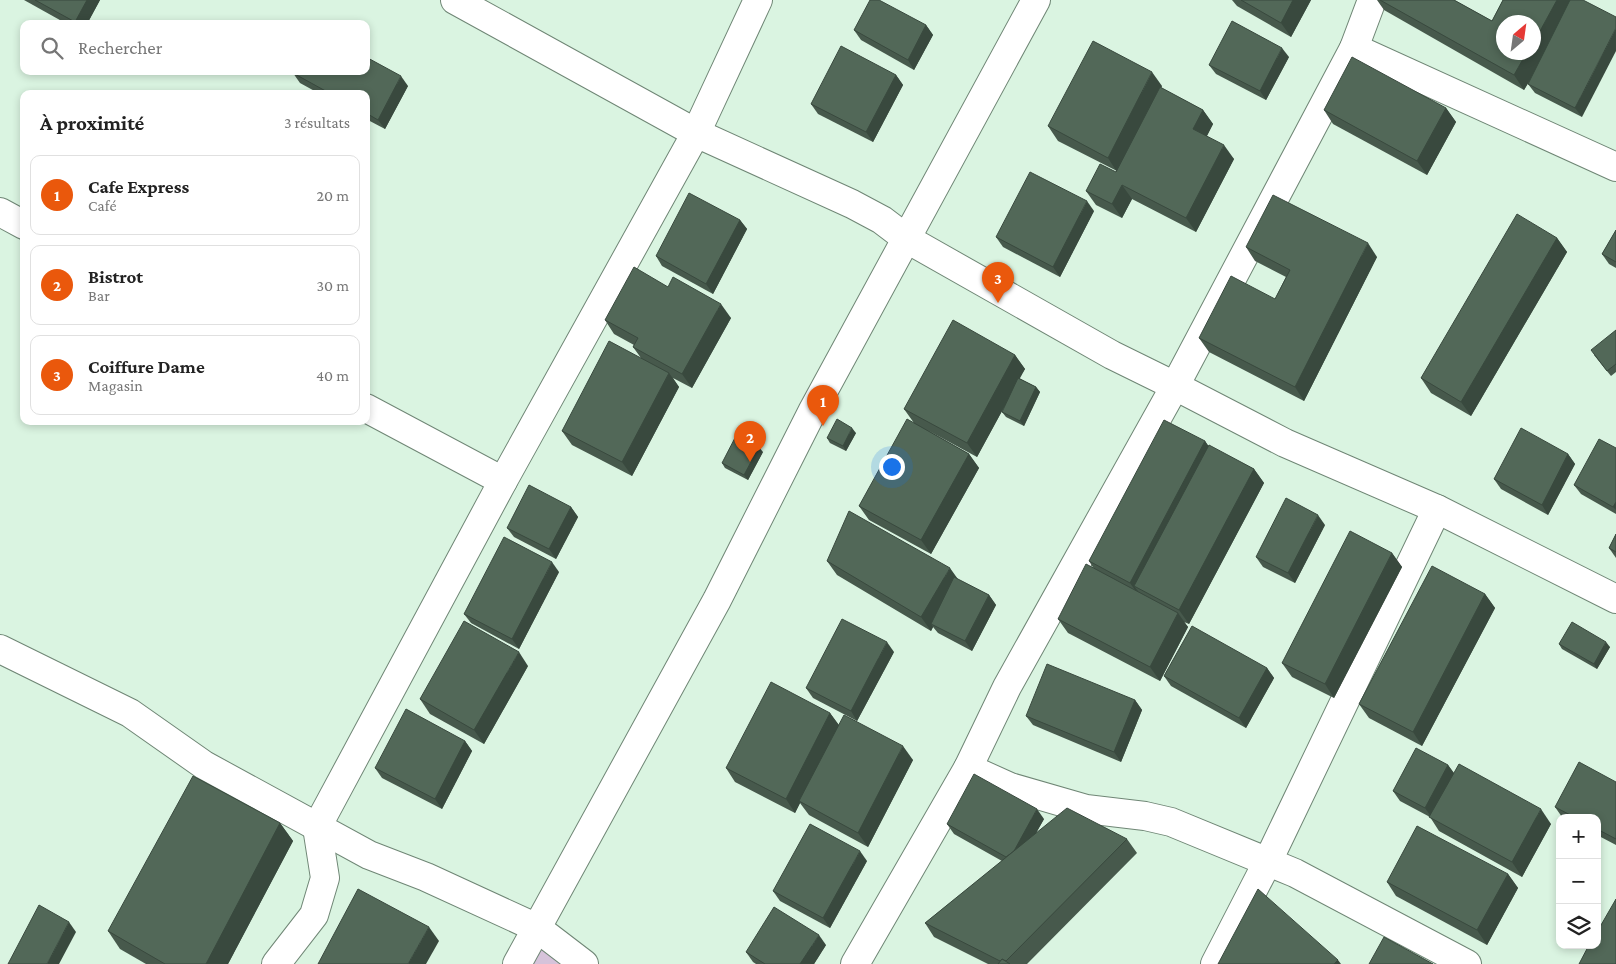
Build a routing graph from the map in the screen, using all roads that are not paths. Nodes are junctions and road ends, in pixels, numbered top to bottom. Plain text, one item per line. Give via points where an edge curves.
1 (455, 0) edge
2 (758, 0) edge
3 (1036, 0) edge
4 (1372, 0) edge
5 (1354, 48) junction
6 (696, 133) junction
7 (1616, 167) edge
8 (0, 212) edge
9 (20, 223) edge
10 (907, 239) junction
11 (1175, 386) junction
12 (370, 410) edge
13 (503, 482) junction
14 (1437, 509) junction
15 (1616, 598) edge
16 (0, 649) edge
17 (968, 768) junction
18 (317, 827) junction
19 (1267, 863) junction
20 (537, 928) junction
21 (276, 964) edge
22 (516, 964) edge
23 (584, 964) edge
24 (855, 964) edge
25 (1215, 964) edge
26 (1467, 964) edge

1 - 6 street
2 - 6 street
3 - 10 street
4 - 5 street
5 - 7 street
5 - 11 street
6 - 10 street via 852,204 882,220
6 - 13 street
8 - 9 street
10 - 11 street via 1112,355
10 - 20 street via 812,412 717,600
11 - 14 street via 1285,443
11 - 17 street via 1007,687
12 - 13 street
13 - 18 street
14 - 15 street
14 - 19 street
16 - 18 street via 130,713 204,765
17 - 19 street via 1010,787 1086,809 1171,822
17 - 24 street
18 - 20 street via 369,855 426,877
18 - 21 street via 325,878 314,915
19 - 25 street
19 - 26 street via 1295,873
20 - 22 street
20 - 23 street

